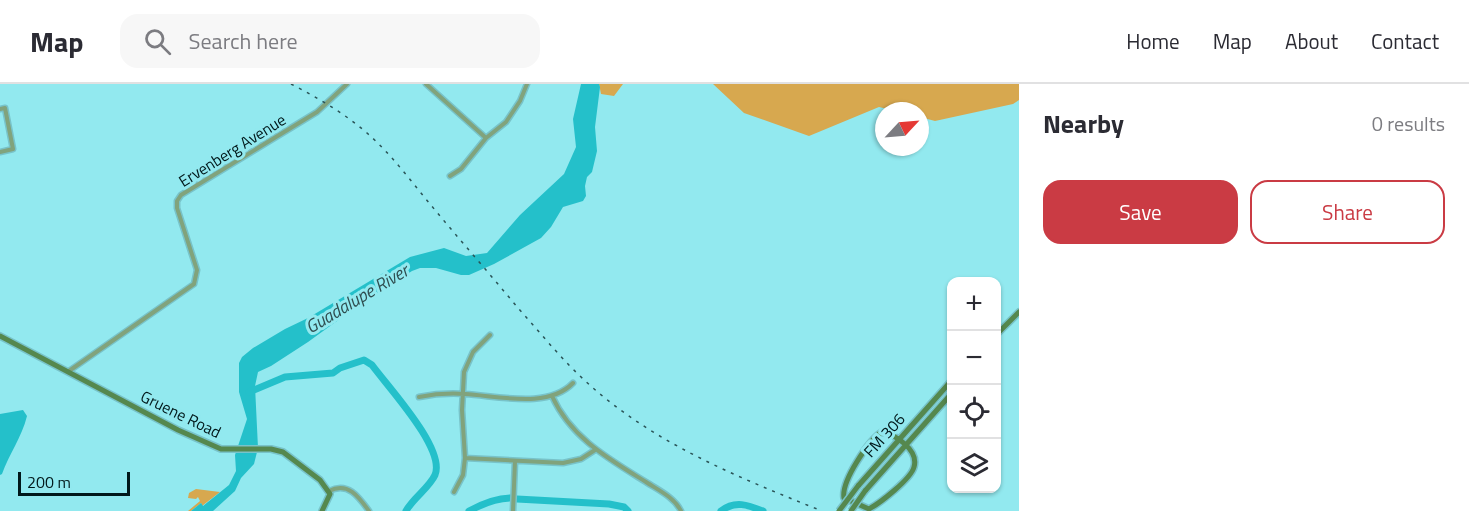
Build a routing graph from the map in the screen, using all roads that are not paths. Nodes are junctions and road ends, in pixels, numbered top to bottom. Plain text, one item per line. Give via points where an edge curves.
1 (347, 84) edge
2 (426, 84) edge
3 (527, 84) edge
4 (0, 109) edge
5 (486, 138) junction
6 (0, 152) edge
7 (450, 176) dead end
8 (1019, 312) edge
9 (1001, 331) edge
10 (490, 335) dead end
11 (0, 336) edge
12 (69, 371) junction
13 (573, 383) dead end
14 (947, 385) edge
15 (463, 394) junction
16 (552, 396) junction
17 (419, 398) dead end
18 (947, 398) edge
19 (899, 439) junction
20 (906, 445) junction
21 (596, 450) junction
22 (465, 458) junction
23 (515, 461) junction
24 (329, 490) junction
25 (454, 492) dead end
26 (322, 511) edge
27 (369, 511) edge
28 (513, 511) edge
29 (681, 511) edge
30 (839, 511) edge
31 (851, 511) edge

1 - 12 street, Ervenberg Avenue via 317,112 181,195 177,208 197,270 194,284
2 - 5 street
3 - 5 street via 509,118
4 - 6 street via 5,108 13,149
5 - 7 street via 461,169
8 - 9 main road
10 - 15 street via 469,358
11 - 12 main road, Gruene Road
12 - 24 main road, Gruene Road via 221,449 283,452
13 - 16 street
14 - 19 main road, FM 306 / FM 306
15 - 16 street via 536,399
15 - 17 street
15 - 22 street
16 - 21 street via 566,421
18 - 20 main road, FM 306 / FM 306
19 - 20 main road
19 - 20 main road via 882,432 874,437 844,484 844,498 869,509 878,504 915,466
19 - 30 main road, FM 306 / FM 306, bridge
20 - 31 main road, FM 306 / FM 306, bridge
21 - 23 street via 569,462
21 - 29 street via 666,495
22 - 23 street
22 - 25 street via 463,475
23 - 28 street
24 - 26 main road
24 - 27 street via 350,490

